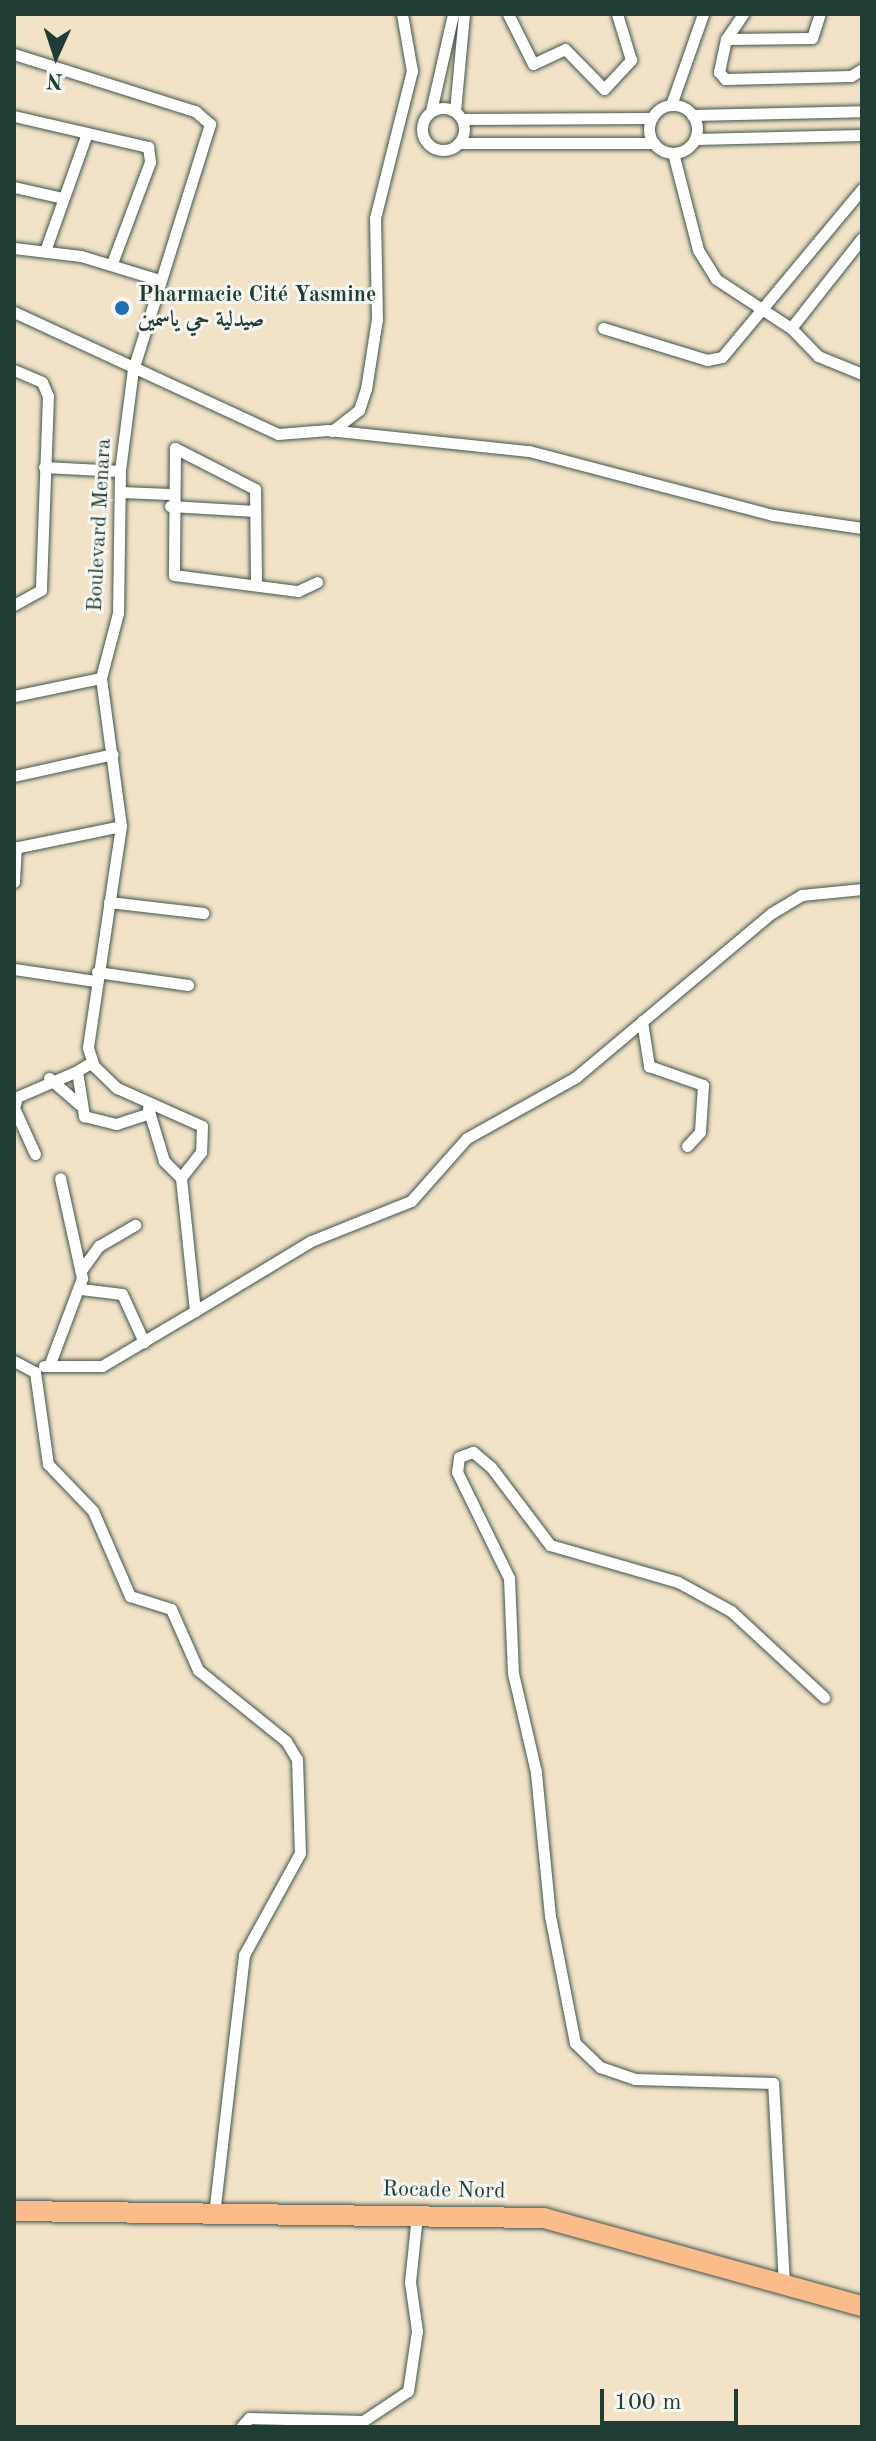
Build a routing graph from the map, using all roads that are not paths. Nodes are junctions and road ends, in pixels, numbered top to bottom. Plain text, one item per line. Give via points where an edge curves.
1 (402, 14) edge
2 (453, 14) edge
3 (464, 14) edge
4 (508, 14) edge
5 (617, 14) edge
6 (703, 14) edge
7 (743, 14) edge
8 (820, 14) edge
9 (726, 39) junction
10 (14, 54) edge
11 (862, 69) edge
12 (671, 105) junction
13 (431, 111) junction
14 (862, 111) edge
15 (459, 115) junction
16 (692, 115) junction
17 (14, 116) edge
18 (652, 118) junction
19 (400, 123) junction
20 (422, 129) junction
21 (87, 133) junction
22 (862, 135) edge
23 (695, 139) junction
24 (459, 143) junction
25 (654, 143) junction
26 (673, 153) junction
27 (14, 187) edge
28 (862, 189) edge
29 (63, 198) junction
30 (862, 238) edge
31 (14, 248) edge
32 (45, 251) junction
33 (112, 263) junction
34 (159, 280) junction
35 (764, 311) junction
36 (14, 312) edge
37 (603, 328) dead end
38 (791, 328) junction
39 (133, 369) junction
40 (14, 370) edge
41 (862, 374) edge
42 (332, 431) junction
43 (44, 467) junction
44 (120, 471) junction
45 (120, 492) junction
46 (170, 500) junction
47 (255, 511) junction
48 (862, 528) edge
49 (256, 582) junction
50 (317, 582) dead end
51 (14, 605) edge
52 (101, 678) junction
53 (14, 696) edge
54 (113, 754) junction
55 (14, 776) edge
56 (121, 826) junction
57 (15, 848) edge
58 (14, 882) edge
59 (862, 889) edge
60 (109, 902) junction
61 (203, 913) dead end
62 (14, 969) edge
63 (96, 977) junction
64 (188, 985) dead end
65 (642, 1021) junction
66 (92, 1062) junction
67 (77, 1071) junction
68 (49, 1078) junction
69 (80, 1105) junction
70 (148, 1109) junction
71 (687, 1146) dead end
72 (35, 1154) dead end
73 (60, 1178) dead end
74 (181, 1178) junction
75 (135, 1225) dead end
76 (82, 1269) junction
77 (81, 1289) junction
78 (195, 1311) junction
79 (144, 1342) junction
80 (14, 1361) edge
81 (27, 1364) junction
82 (49, 1366) junction
83 (824, 1697) dead end
84 (14, 2211) edge
85 (214, 2213) junction
86 (417, 2214) junction
87 (784, 2284) junction
88 (862, 2306) edge
89 (241, 2427) edge

1 - 19 street via 412,71
2 - 13 street
3 - 15 street
4 - 5 street via 533,64 565,49 604,89 631,60
6 - 12 street
7 - 9 street
8 - 9 street via 812,38
9 - 11 street via 719,72 725,79 851,76
10 - 34 street, Boulevard Menara via 207,116 209,134
12 - 16 street
12 - 18 street
13 - 15 street
13 - 20 street
14 - 16 street
15 - 18 street
15 - 24 street
16 - 23 street
17 - 21 street
18 - 25 street
19 - 20 street
19 - 42 street via 375,218 377,319 366,389 359,410
20 - 24 street via 436,148
21 - 29 street
21 - 33 street via 150,151
22 - 23 street
23 - 26 street
24 - 25 street
25 - 26 street
26 - 35 street via 698,250 720,283
27 - 29 street
28 - 35 street
29 - 32 street
30 - 38 street
31 - 32 street
32 - 33 street
33 - 34 street
34 - 39 street, Boulevard Menara
35 - 37 street via 713,360
35 - 38 street
36 - 39 street
38 - 41 street via 818,356
39 - 42 street via 266,431
39 - 44 street, Boulevard Menara
40 - 43 street via 47,389
42 - 48 street via 529,451 650,487
43 - 44 street
43 - 51 street via 41,590
44 - 45 street, Boulevard Menara
45 - 46 street
45 - 52 street, Boulevard Menara via 119,604
46 - 47 street
46 - 47 street via 171,455 179,448 251,483
46 - 49 street via 174,575
47 - 49 street
49 - 50 street via 298,591
52 - 53 street
52 - 54 street, Boulevard Menara
54 - 55 street
54 - 56 street, Boulevard Menara
56 - 57 street
56 - 60 street, Boulevard Menara
57 - 58 street
59 - 65 street via 792,900
60 - 61 street
60 - 63 street, Boulevard Menara
62 - 63 street
63 - 64 street
63 - 66 street, Boulevard Menara
65 - 71 street via 649,1066 703,1085 700,1132
65 - 78 street via 576,1077 467,1138 411,1201 311,1241
66 - 67 street
66 - 70 street
67 - 68 street
67 - 69 street
68 - 69 street
68 - 72 street via 15,1103
69 - 70 street via 84,1116 102,1123
70 - 74 street via 164,1161
70 - 74 street via 202,1126 201,1152
73 - 76 street
74 - 78 street
75 - 76 street via 99,1246
76 - 77 street
77 - 79 street via 122,1294
77 - 82 street
78 - 79 street
79 - 82 street via 91,1370
80 - 81 street
81 - 82 street
81 - 85 street via 35,1372 48,1464 93,1511 130,1596 171,1609 198,1670 286,1741 297,1759 300,1853 244,1955
83 - 87 street via 731,1611 678,1582 550,1545 484,1461 473,1452 459,1457 457,1472 509,1578 513,1673 536,1772 550,1916 575,2043 600,2067 635,2079 773,2083
84 - 85 highway, Rocade Nord
85 - 86 highway, Rocade Nord
86 - 87 highway, Rocade Nord via 544,2218
86 - 89 street via 410,2282 417,2331 408,2391 363,2421 249,2418
87 - 88 highway, Rocade Nord

